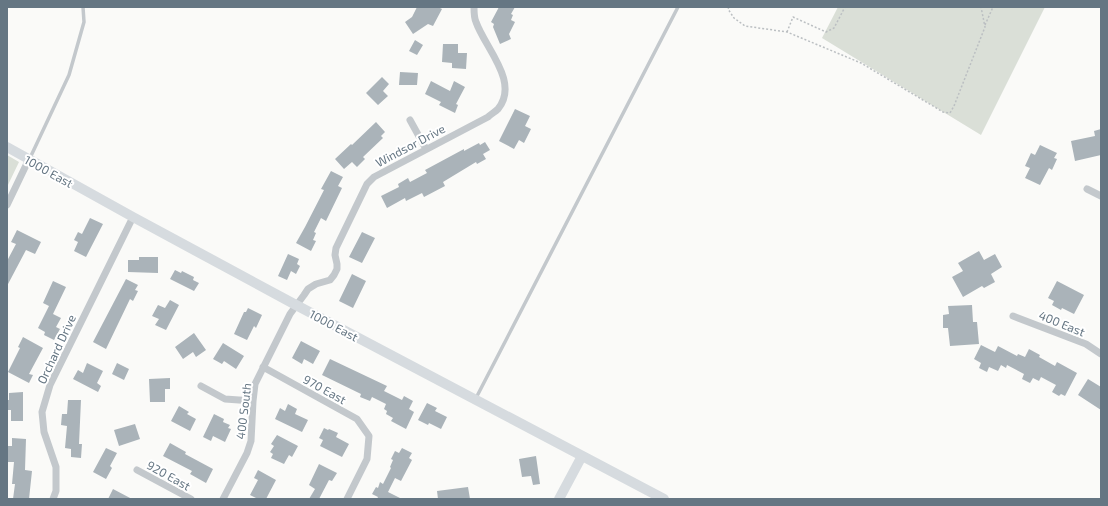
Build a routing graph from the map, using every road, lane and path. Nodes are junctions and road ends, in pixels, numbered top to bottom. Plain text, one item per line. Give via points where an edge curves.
1 (83, 7) edge
2 (474, 7) edge
3 (678, 7) edge
4 (729, 7) edge
5 (844, 7) edge
6 (981, 7) edge
7 (993, 7) edge
8 (985, 26) junction
9 (787, 32) junction
10 (410, 120) dead end
11 (7, 147) edge
12 (426, 150) junction
13 (29, 159) junction
14 (1087, 188) dead end
15 (1101, 196) edge
16 (7, 205) edge
17 (133, 217) junction
18 (296, 305) junction
19 (1013, 316) dead end
20 (1101, 354) edge
21 (263, 368) junction
22 (201, 386) dead end
23 (475, 399) junction
24 (253, 401) junction
25 (582, 456) junction
26 (137, 470) dead end
27 (53, 499) edge
28 (191, 499) edge
29 (223, 499) edge
30 (347, 499) edge
31 (559, 499) edge
32 (664, 499) edge

1 - 13 lane via 84,22 69,75
2 - 12 street, Windsor Drive via 476,21 504,76 506,89 503,101 488,117
3 - 23 lane
4 - 9 path via 734,18 745,26
5 - 9 path via 834,28 826,32 793,17
6 - 8 path
7 - 8 path
8 - 9 path via 950,112 943,112 861,63
10 - 12 street
11 - 13 street, 1000 East
12 - 18 street, Windsor Drive via 374,177 368,184 336,248 337,269 334,275 330,280 308,289
13 - 16 street
13 - 17 street, 1000 East
14 - 15 street
17 - 18 street, 1000 East
17 - 27 street, Orchard Drive via 50,385 42,412 44,432 56,467 56,491
18 - 21 street, 400 South
18 - 23 street, 1000 East
19 - 20 street, 400 East via 1086,344
21 - 24 street, 400 South via 255,384
21 - 30 street, 970 East via 357,419 370,436 367,459
22 - 24 street via 225,399
23 - 25 street, 1000 East
24 - 29 street, 400 South via 251,441
25 - 31 street
25 - 32 street, 1000 East
26 - 28 street, 920 East

